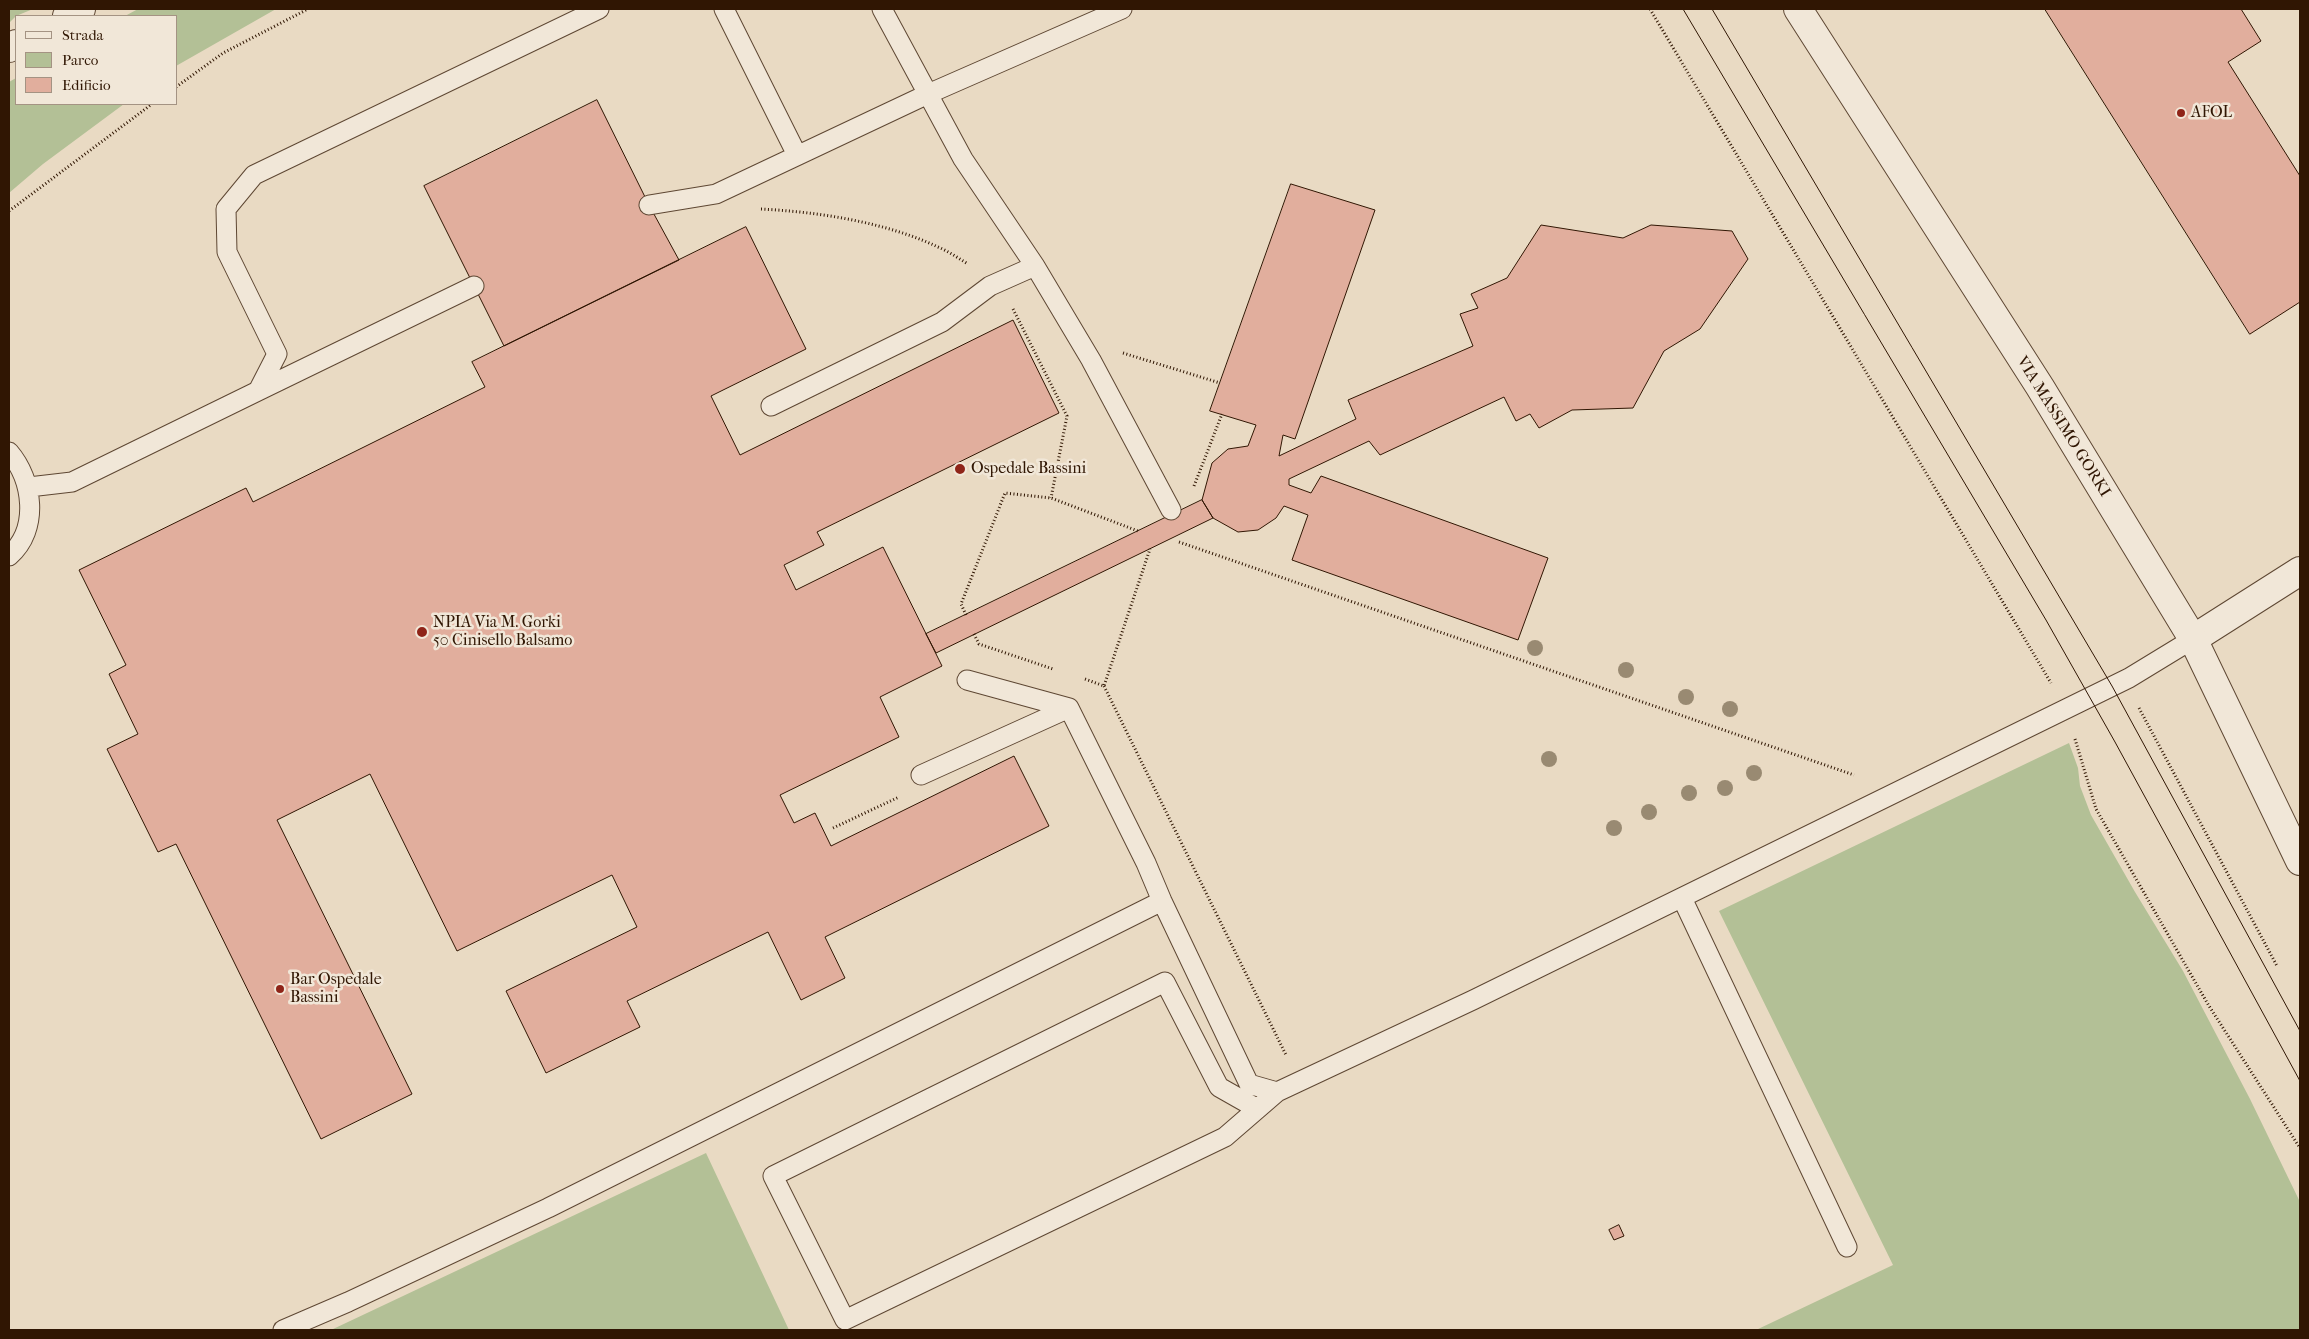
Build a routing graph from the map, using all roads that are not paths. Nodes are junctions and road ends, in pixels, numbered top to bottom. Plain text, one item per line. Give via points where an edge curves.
1 (81, 9) edge
2 (599, 9) edge
3 (724, 9) edge
4 (882, 9) edge
5 (1122, 9) edge
6 (1798, 9) edge
7 (69, 15) edge
8 (928, 94) junction
9 (797, 155) junction
10 (649, 205) dead end
11 (1034, 266) junction
12 (474, 286) dead end
13 (258, 391) junction
14 (771, 406) dead end
15 (9, 452) edge
16 (29, 487) junction
17 (1170, 510) dead end
18 (9, 556) edge
19 (2300, 571) edge
20 (2193, 639) junction
21 (967, 680) dead end
22 (1069, 708) junction
23 (921, 775) road end
24 (2300, 861) edge
25 (1682, 898) junction
26 (1162, 901) junction
27 (1277, 1092) junction
28 (1256, 1108) junction
29 (1848, 1247) dead end
30 (846, 1325) edge
31 (283, 1330) edge

1 - 7 street
2 - 13 lane via 254,176 226,210 227,252 277,354
3 - 9 lane
4 - 8 lane
5 - 8 lane
6 - 20 street, VIA MASSIMO GORKI via 2040,388
8 - 9 lane
8 - 11 lane via 963,159
9 - 10 lane via 716,194
11 - 14 lane via 990,286 942,322
11 - 17 lane via 1083,347
12 - 13 lane
13 - 16 lane via 72,482
15 - 16 lane via 19,464
16 - 18 lane via 30,510 25,533
19 - 20 street
20 - 24 street, VIA MASSIMO GORKI
20 - 25 lane via 2124,680
21 - 22 lane
22 - 23 lane
22 - 26 lane
25 - 27 lane
25 - 29 lane
26 - 27 lane via 1249,1084
26 - 31 lane via 548,1208
27 - 28 lane
28 - 30 lane via 1225,1137
28 - 30 lane via 1219,1088 1165,982 773,1176

